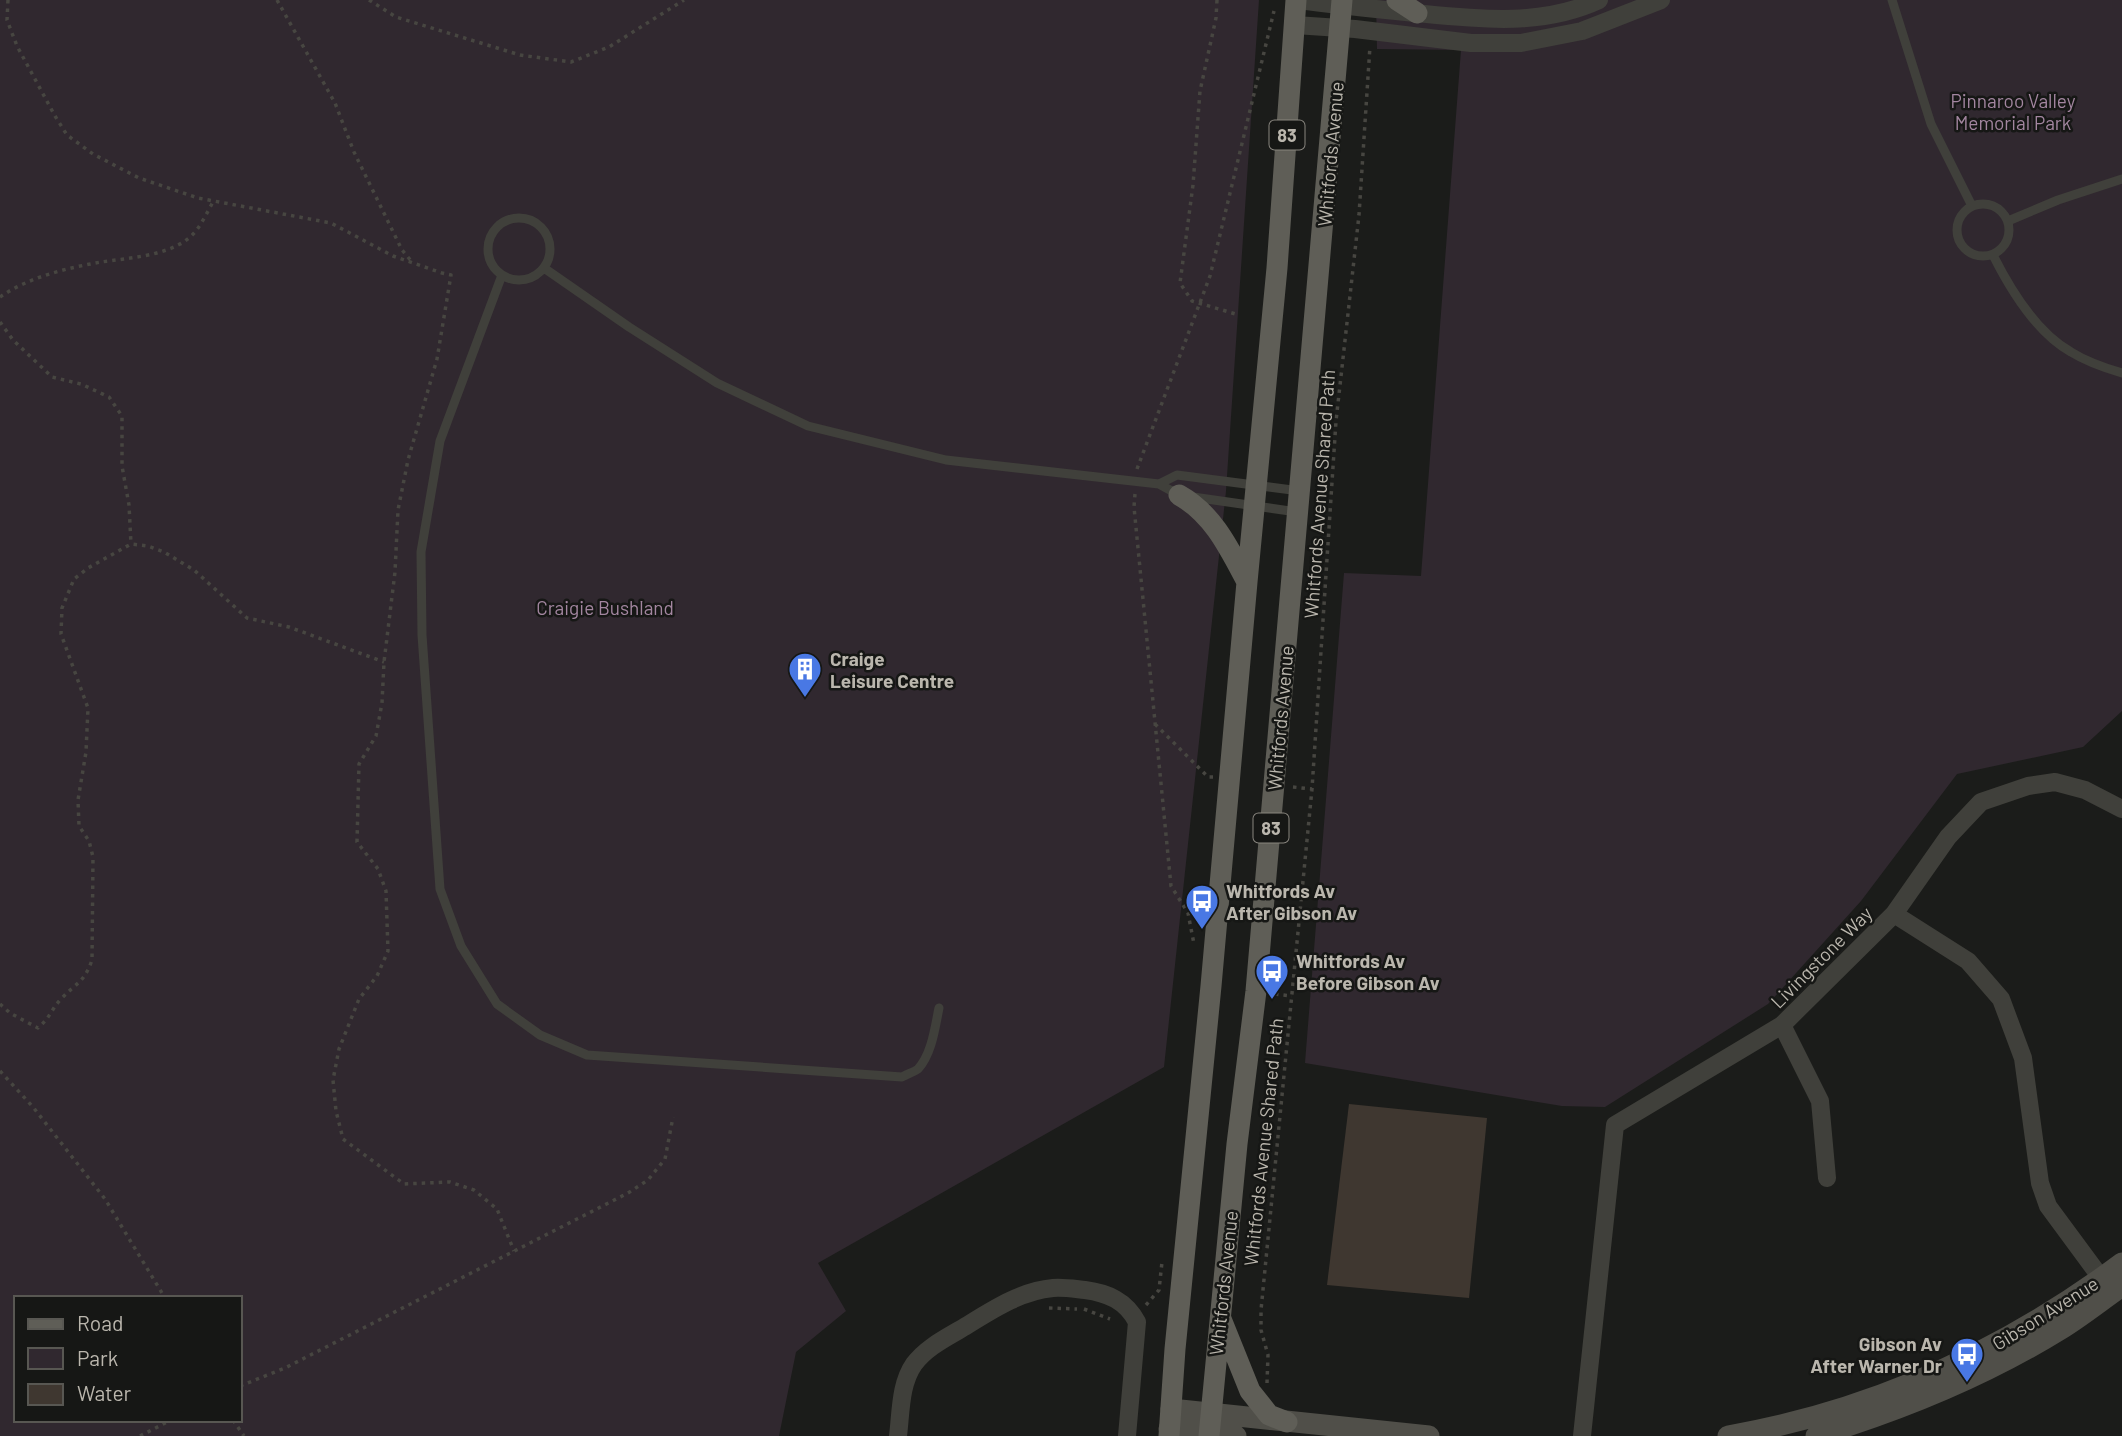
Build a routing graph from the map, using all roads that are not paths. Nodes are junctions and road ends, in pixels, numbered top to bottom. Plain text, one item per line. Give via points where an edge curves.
1 (1297, 0) edge
2 (1397, 0) edge
3 (1599, 0) edge
4 (1661, 0) edge
5 (1892, 0) edge
6 (1342, 3) edge
7 (1417, 13) junction
8 (1295, 25) junction
9 (1340, 28) junction
10 (2122, 179) edge
11 (1972, 206) junction
12 (2008, 221) junction
13 (1993, 255) junction
14 (544, 268) junction
15 (502, 275) junction
16 (2122, 373) edge
17 (1158, 484) junction
18 (1179, 495) junction
19 (1256, 495) junction
20 (1299, 501) junction
21 (1247, 582) junction
22 (2122, 809) edge
23 (1894, 914) junction
24 (939, 1009) dead end
25 (1782, 1025) junction
26 (1827, 1178) dead end
27 (2122, 1263) edge
28 (2112, 1286) edge
29 (1219, 1314) junction
30 (1287, 1422) junction
31 (1170, 1425) edge
32 (1209, 1428) edge
33 (898, 1436) edge
34 (1126, 1436) edge
35 (1236, 1436) edge
36 (1429, 1436) edge
37 (1582, 1436) edge
38 (1728, 1436) edge
39 (1816, 1436) edge

1 - 6 street
1 - 8 main road, 83
2 - 7 main road
3 - 7 street via 1580,9 1521,19
4 - 9 street via 1582,31 1521,43 1471,43
5 - 11 lane via 1931,124
6 - 7 street
6 - 9 main road, Whitfords Avenue / 83
8 - 9 street
8 - 19 main road, 83
9 - 20 main road, Whitfords Avenue / 83
10 - 12 lane
11 - 12 lane via 1990,204
11 - 13 lane via 1958,223 1959,241 1975,256
12 - 13 lane via 2008,239
13 - 16 lane via 2006,281 2052,338 2070,352
14 - 15 lane via 525,280
14 - 15 lane via 550,243 544,231 521,218 508,220 490,239 493,265
14 - 17 lane via 717,383 808,426 946,460
15 - 24 lane via 440,441 421,552 422,635 440,889 461,946 497,1004 540,1035 587,1055 902,1077 917,1070 925,1057
17 - 18 lane
17 - 19 lane via 1177,475
18 - 19 lane
18 - 21 main road via 1209,518
19 - 20 lane
19 - 20 lane
19 - 21 main road, 83
20 - 29 main road, Whitfords Avenue / 83 via 1256,991
21 - 31 main road, 83
22 - 23 street via 2085,790 2055,782 1981,802 1948,836
23 - 25 street, Livingstone Way
23 - 28 street, Livingstone Way via 1968,961 2001,999 2024,1058 2040,1183 2048,1206
25 - 26 street via 1820,1101
25 - 37 street, Livingstone Way via 1615,1125
27 - 28 main road, Gibson Avenue
28 - 38 main road, Gibson Avenue via 1953,1365 1868,1400
28 - 39 main road, Gibson Avenue via 2063,1328 1979,1374
29 - 30 main road via 1250,1391 1269,1415
29 - 32 main road, Whitfords Avenue / 83
30 - 32 main road
30 - 36 main road
31 - 32 main road
32 - 35 main road
33 - 34 street via 906,1378 929,1349 1001,1305 1054,1287 1114,1297 1136,1320

